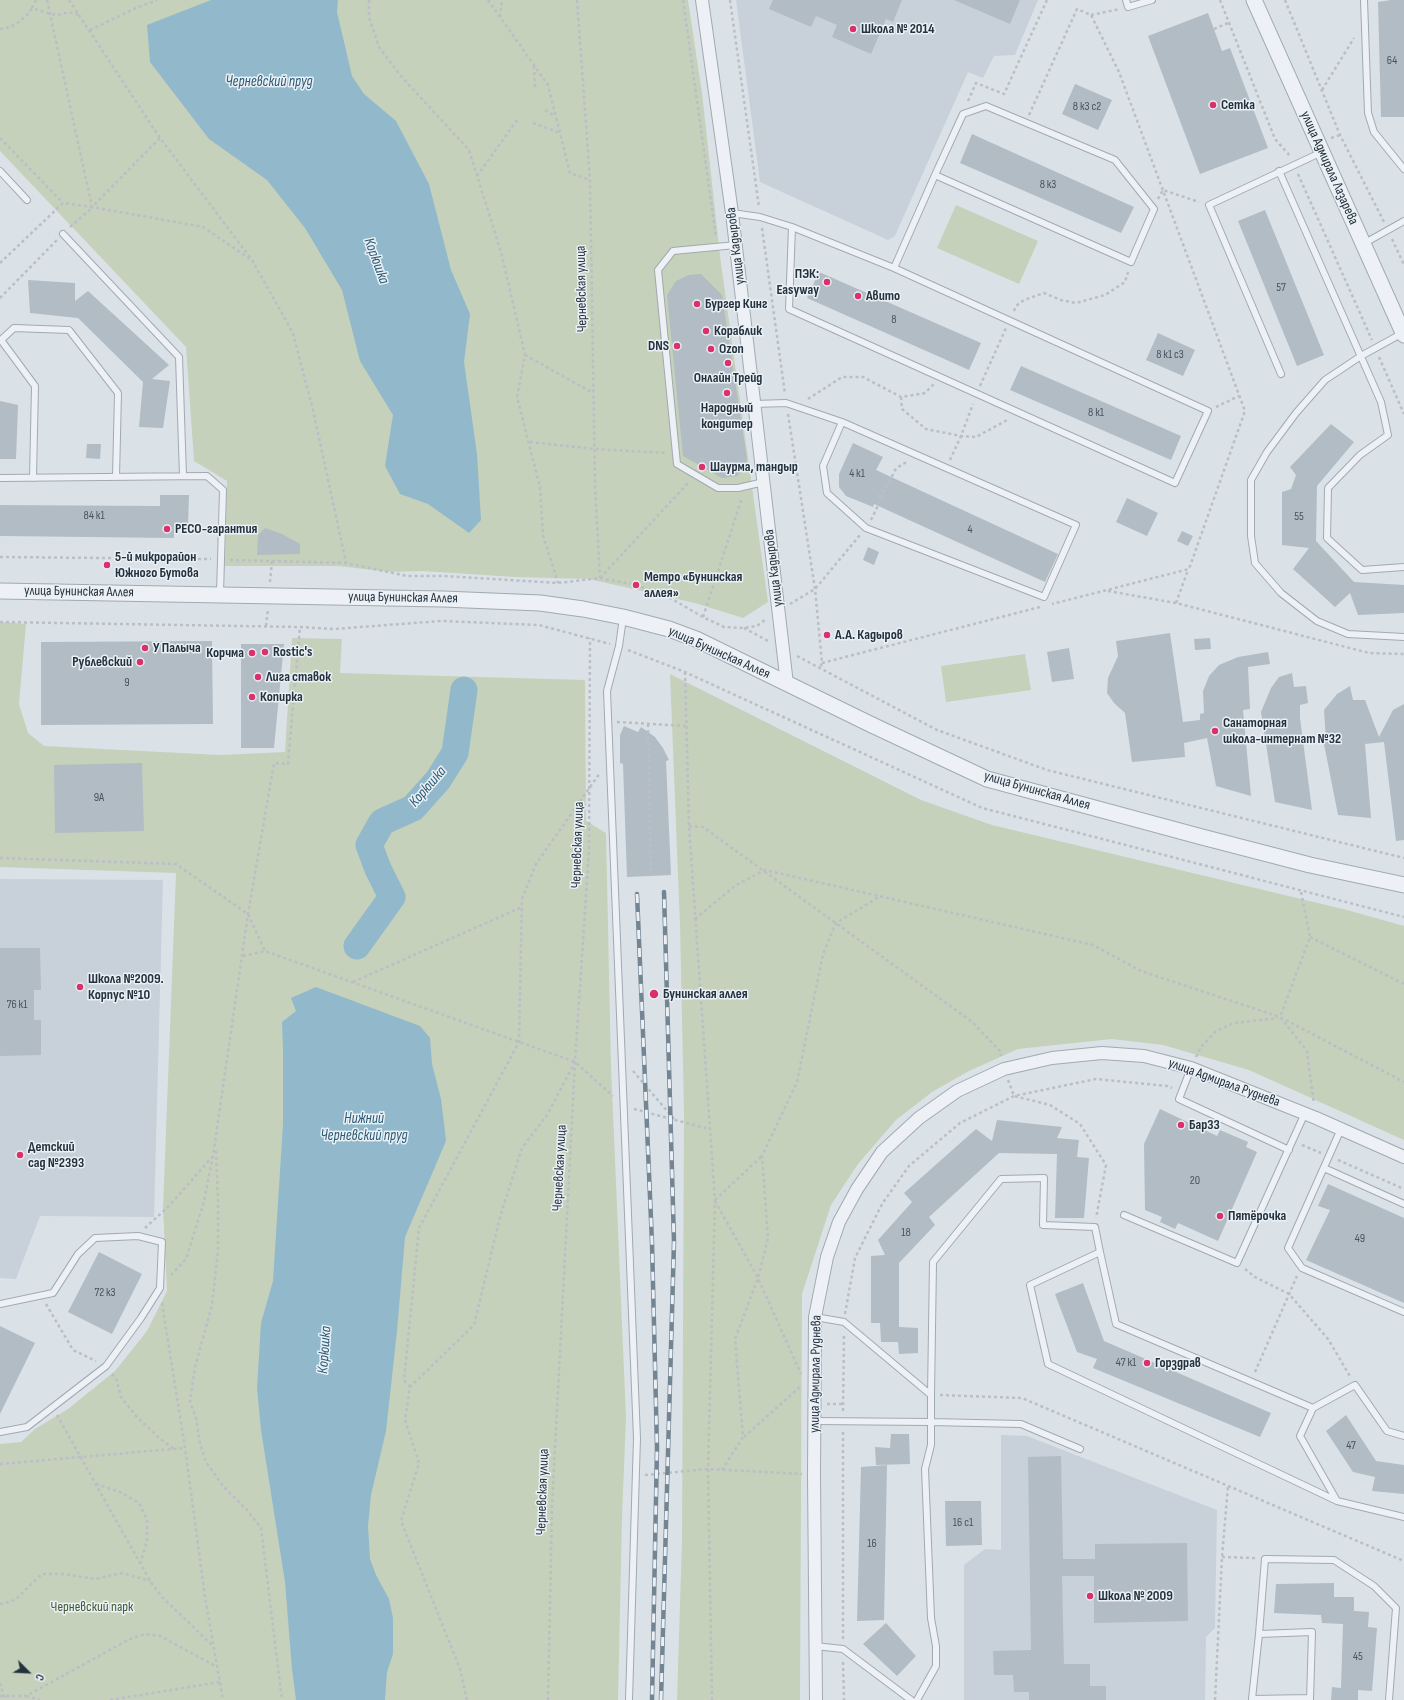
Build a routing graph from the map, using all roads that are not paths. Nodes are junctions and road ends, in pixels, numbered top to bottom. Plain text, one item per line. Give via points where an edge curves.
1 (702, 0) edge
2 (1126, 0) edge
3 (1152, 0) edge
4 (1254, 0) edge
5 (1364, 0) edge
6 (1322, 152) junction
7 (1404, 169) edge
8 (1279, 171) junction
9 (0, 172) edge
10 (935, 175) junction
11 (27, 200) dead end
12 (732, 213) junction
13 (1404, 221) edge
14 (792, 227) junction
15 (63, 234) road end
16 (1363, 244) junction
17 (736, 245) junction
18 (894, 268) junction
19 (1404, 334) edge
20 (1361, 356) junction
21 (1281, 374) dead end
22 (754, 404) junction
23 (842, 422) junction
24 (182, 476) junction
25 (116, 477) junction
26 (0, 478) edge
27 (33, 478) junction
28 (764, 482) junction
29 (1404, 567) edge
30 (0, 591) edge
31 (220, 594) junction
32 (623, 616) junction
33 (1404, 637) edge
34 (787, 684) junction
35 (1404, 885) edge
36 (1191, 1068) junction
37 (1310, 1116) junction
38 (1341, 1129) junction
39 (1289, 1150) junction
40 (1404, 1157) edge
41 (1324, 1168) junction
42 (1404, 1204) edge
43 (1124, 1215) dead end
44 (1100, 1252) junction
45 (0, 1304) edge
46 (1404, 1312) edge
47 (816, 1317) junction
48 (930, 1395) junction
49 (1313, 1408) junction
50 (815, 1421) junction
51 (931, 1422) junction
52 (0, 1432) edge
53 (1404, 1436) edge
54 (1080, 1450) dead end
55 (1337, 1501) junction
56 (1404, 1517) edge
57 (1259, 1634) junction
58 (815, 1646) junction
59 (1310, 1699) edge
60 (629, 1700) edge
61 (816, 1700) edge
62 (911, 1700) edge
63 (917, 1700) edge
64 (1389, 1700) edge

1 - 12 street, улица Кадырова
2 - 3 lane via 1128,7
4 - 6 street, улица Адмирала Лазарева
5 - 7 lane via 1368,113 1374,132
6 - 8 lane
6 - 16 street, улица Адмирала Лазарева
8 - 20 lane
8 - 21 lane via 1209,205
9 - 11 lane
10 - 10 lane via 963,114 986,106 1116,160 1154,209 1131,262
10 - 18 lane
12 - 14 lane via 760,217
12 - 17 street, улица Кадырова
13 - 16 lane
14 - 18 lane
14 - 18 lane via 789,309 1175,483 1208,411
15 - 24 lane via 179,357
16 - 19 street, улица Адмирала Лазарева
17 - 22 street, улица Кадырова
17 - 28 lane via 673,250 658,270 677,464 718,488 746,487
19 - 20 lane
20 - 29 lane via 1381,402 1388,435 1360,455 1328,488 1327,538 1362,570
20 - 33 lane via 1325,380 1267,452 1251,480 1251,536 1255,563 1281,593 1317,621 1348,634
22 - 23 lane via 786,403
22 - 28 street, улица Кадырова
23 - 23 lane via 1076,525 1044,597 866,528 827,493 823,466
24 - 25 lane
24 - 31 lane via 207,476 224,490
25 - 27 lane
25 - 27 lane via 118,393 69,330 14,328 1,340 35,386
26 - 27 lane
28 - 34 street, улица Кадырова
30 - 31 street, улица Бунинская Аллея
31 - 32 street, улица Бунинская Аллея via 540,603
32 - 34 street, улица Бунинская Аллея via 696,639
32 - 60 lane via 619,646 607,691 637,1438
34 - 35 street, улица Бунинская Аллея via 988,779 1310,865
36 - 37 street, улица Адмирала Руднева
36 - 39 lane via 1179,1099
36 - 47 street, улица Адмирала Руднева via 1144,1056 1102,1053 1052,1058 1004,1069 957,1091 919,1118 882,1152 857,1189 839,1222 827,1257
37 - 38 street, улица Адмирала Руднева
37 - 39 lane via 1292,1141
38 - 40 street, улица Адмирала Руднева
38 - 41 lane
39 - 43 lane via 1237,1263
41 - 42 lane
41 - 46 lane via 1288,1248 1302,1268
44 - 48 lane via 1095,1227 1043,1225 1044,1178 1001,1179 933,1262
44 - 49 lane via 1116,1324
44 - 55 lane via 1030,1285 1048,1364
45 - 52 lane via 53,1293 78,1254 95,1238 138,1236 162,1242 160,1288 106,1366 27,1427
47 - 48 lane via 844,1322
47 - 50 street, улица Адмирала Руднева
48 - 51 lane
49 - 53 lane via 1355,1385 1387,1431
49 - 55 lane via 1300,1436
50 - 51 lane
50 - 58 street, улица Адмирала Руднева
51 - 54 lane via 1021,1424
51 - 63 lane via 931,1445 925,1469 931,1618 936,1646 936,1666
55 - 56 lane
57 - 59 lane via 1312,1632
57 - 59 lane via 1252,1699
57 - 64 lane via 1265,1559 1334,1560 1374,1586 1396,1608
58 - 61 street, улица Адмирала Руднева
58 - 62 lane via 843,1650

